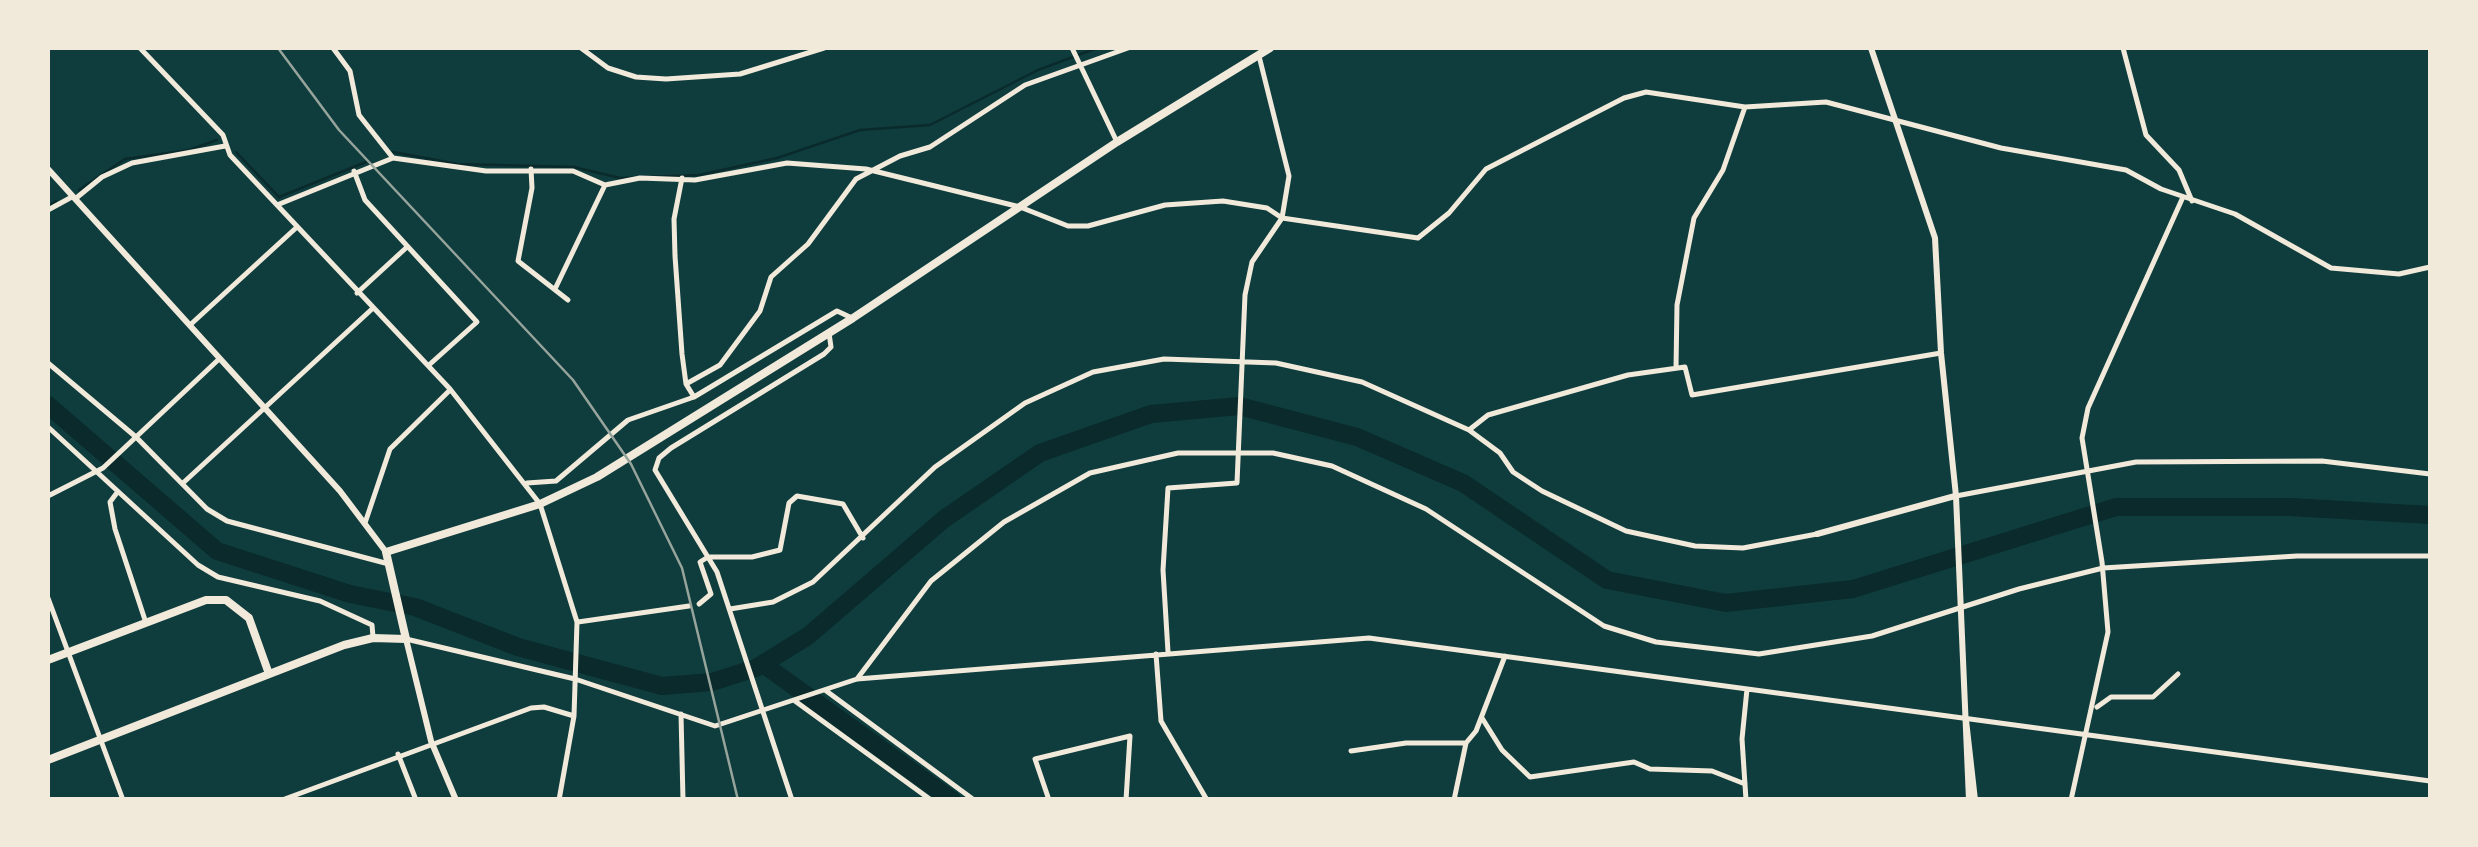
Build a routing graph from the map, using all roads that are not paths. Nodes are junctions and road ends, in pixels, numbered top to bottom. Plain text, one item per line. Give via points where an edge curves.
1 (140, 48) edge
2 (333, 48) edge
3 (581, 48) edge
4 (824, 48) edge
5 (1072, 48) edge
6 (1128, 48) edge
7 (1270, 48) edge
8 (1871, 48) edge
9 (2123, 48) edge
10 (1258, 55) junction
11 (1083, 65) junction
12 (1745, 107) junction
13 (1896, 122) junction
14 (1118, 142) junction
15 (225, 146) junction
16 (392, 158) junction
17 (48, 169) edge
18 (531, 170) junction
19 (354, 171) junction
20 (872, 171) junction
21 (682, 178) junction
22 (605, 185) junction
23 (2183, 197) junction
24 (71, 199) junction
25 (2192, 201) junction
26 (277, 205) junction
27 (1020, 206) junction
28 (48, 210) edge
29 (1282, 218) junction
30 (297, 227) junction
31 (408, 247) junction
32 (2430, 267) edge
33 (555, 288) junction
34 (356, 293) junction
35 (568, 300) dead end
36 (372, 309) junction
37 (853, 318) junction
38 (190, 325) junction
39 (830, 333) junction
40 (1940, 353) junction
41 (218, 360) junction
42 (1243, 360) junction
43 (48, 364) edge
44 (428, 366) junction
45 (1676, 368) junction
46 (686, 384) junction
47 (450, 389) junction
48 (694, 397) junction
49 (265, 412) junction
50 (48, 427) edge
51 (1469, 430) junction
52 (134, 439) junction
53 (1236, 452) junction
54 (100, 470) junction
55 (2089, 474) junction
56 (2430, 474) edge
57 (182, 484) junction
58 (527, 484) junction
59 (117, 493) junction
60 (48, 496) edge
61 (1956, 500) junction
62 (540, 504) junction
63 (365, 523) junction
64 (1817, 534) joint
65 (863, 538) junction
66 (386, 552) junction
67 (708, 556) junction
68 (2430, 556) edge
69 (385, 563) junction
70 (2102, 565) junction
71 (48, 598) edge
72 (699, 604) dead end
73 (1963, 605) junction
74 (689, 606) dead end
75 (730, 610) junction
76 (577, 622) junction
77 (146, 623) junction
78 (374, 638) junction
79 (406, 639) junction
80 (1168, 652) junction
81 (67, 653) junction
82 (1156, 654) junction
83 (1505, 656) junction
84 (48, 660) edge
85 (269, 674) junction
86 (2178, 674) dead end
87 (575, 679) junction
88 (857, 679) junction
89 (1747, 689) junction
90 (825, 690) junction
91 (795, 701) junction
92 (2094, 708) junction
93 (762, 713) junction
94 (682, 714) junction
95 (574, 716) junction
96 (1482, 718) junction
97 (1966, 719) junction
98 (2087, 735) junction
99 (101, 740) junction
100 (431, 742) junction
101 (1466, 744) junction
102 (1351, 752) dead end
103 (398, 754) junction
104 (48, 760) edge
105 (2430, 781) edge
106 (1745, 784) junction
107 (124, 800) edge
108 (282, 800) edge
109 (416, 800) edge
110 (456, 800) edge
111 (559, 800) edge
112 (683, 800) edge
113 (792, 800) edge
114 (931, 800) edge
115 (974, 800) edge
116 (1049, 800) edge
117 (1126, 800) edge
118 (1207, 800) edge
119 (1454, 800) edge
120 (1746, 800) edge
121 (1972, 800) edge
122 (2071, 800) edge

1 - 15 street
2 - 16 street via 350,71 359,115
3 - 4 street via 608,68 666,78 740,74
5 - 11 street
6 - 11 street
7 - 10 main road
8 - 13 street
9 - 25 street via 2146,135 2179,170
10 - 14 main road
10 - 29 street via 1289,176
11 - 14 street
11 - 20 street via 1024,85 930,147
12 - 13 street via 1826,102
12 - 29 street via 1646,92 1624,98 1486,169 1418,238
12 - 45 street via 1723,170 1694,218 1677,305
13 - 23 street via 2126,170
13 - 40 street via 1934,238
14 - 27 main road
15 - 24 street via 132,163
15 - 26 street
16 - 18 street
16 - 19 street
17 - 24 street
18 - 22 street via 573,171
18 - 33 street via 518,261
19 - 26 street
19 - 31 street via 365,200
20 - 21 street via 787,163
20 - 27 street
20 - 46 street via 843,192 808,244 771,277 760,311 720,365
21 - 22 street
21 - 46 street via 674,219
22 - 33 street
23 - 25 street
23 - 55 street via 2088,408 2082,438
24 - 28 street
24 - 38 street
25 - 32 street via 2236,214 2331,268 2399,274
26 - 30 street
27 - 29 street via 1079,227 1205,202 1267,208
27 - 37 main road
29 - 42 street via 1252,262
30 - 34 street
30 - 38 street
31 - 34 street
31 - 44 street via 477,322
33 - 35 street
34 - 36 street
36 - 44 street
36 - 49 street
37 - 39 main road
37 - 48 street via 837,311
38 - 41 street
39 - 62 main road via 597,477
39 - 67 street via 824,354 659,458 655,470
40 - 45 street via 1692,396 1686,367
40 - 61 street
41 - 49 street
41 - 52 street
42 - 51 street via 1362,382
42 - 53 street
42 - 65 street via 1126,364 1063,384 976,435
43 - 52 street
44 - 47 street
45 - 51 street via 1595,383 1488,415
46 - 48 street
47 - 58 street
47 - 63 street via 390,449
48 - 58 street via 628,420 556,480
49 - 57 street
49 - 63 street
50 - 54 street
51 - 64 street via 1542,491 1626,531 1743,548
52 - 54 street
52 - 57 street
53 - 73 street via 1312,459 1382,485 1578,612 1656,642 1758,654 1872,636
53 - 80 street via 1237,483 1168,488
53 - 88 street via 1154,457 1063,485 946,565
54 - 59 street
54 - 60 street
55 - 56 street via 2136,462 2322,462
55 - 61 street
55 - 70 street
57 - 69 street via 227,520
58 - 62 street
59 - 77 street via 110,502 115,529
59 - 78 street via 218,578 320,601 372,625
61 - 64 street
61 - 73 street
62 - 66 main road
62 - 76 street
63 - 66 street
65 - 67 street via 844,504 802,496 789,503 780,550
65 - 75 street via 813,582 774,602
66 - 69 main road
67 - 72 street via 700,562 710,598
67 - 75 street
68 - 70 street
69 - 79 main road
70 - 73 street
70 - 92 street via 2108,632
71 - 81 street
73 - 97 street
74 - 76 street
75 - 93 street
76 - 87 street
77 - 81 main road
77 - 85 main road via 206,600 226,600 249,618
78 - 79 main road
78 - 85 main road
79 - 87 street
79 - 100 street
80 - 82 street
80 - 83 street via 1369,638
81 - 84 main road
81 - 99 street
82 - 88 street
82 - 118 street via 1161,721
83 - 89 street
83 - 96 street
85 - 99 main road
86 - 92 street via 2153,696 2111,697
87 - 94 street
87 - 95 street
88 - 90 street
89 - 97 street
89 - 106 street
90 - 91 street
90 - 115 street
91 - 93 street
91 - 114 street
92 - 98 street
93 - 94 street via 722,726
93 - 113 street
94 - 112 street
95 - 100 street via 531,708
95 - 111 street
96 - 101 street
96 - 106 street via 1530,777 1634,762 1650,769 1712,771
97 - 98 street
97 - 121 street
98 - 105 street
98 - 122 street
99 - 104 main road
99 - 107 street
100 - 103 street
100 - 110 street
101 - 102 street
101 - 119 street
103 - 108 street
103 - 109 street
106 - 120 street
116 - 117 street via 1035,759 1130,736

